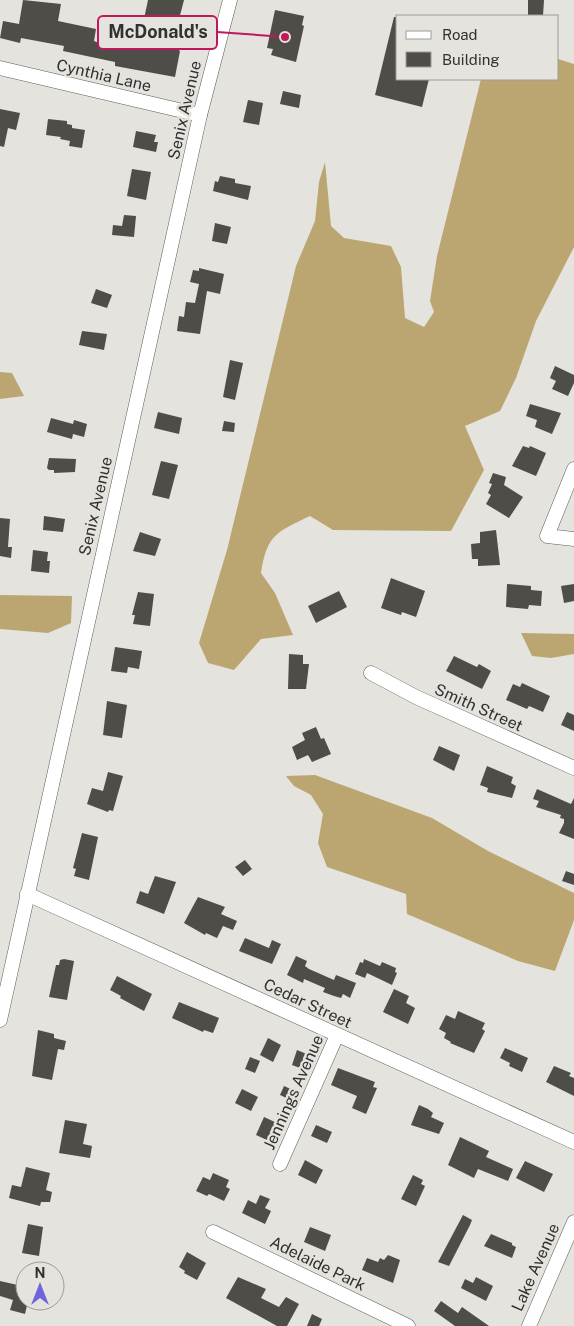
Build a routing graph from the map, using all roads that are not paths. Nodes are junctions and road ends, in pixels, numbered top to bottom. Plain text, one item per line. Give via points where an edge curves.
1 (230, 0) edge
2 (0, 68) edge
3 (200, 116) junction
4 (574, 470) edge
5 (574, 539) edge
6 (371, 673) dead end
7 (574, 768) edge
8 (28, 894) junction
9 (0, 1020) edge
10 (337, 1035) junction
11 (574, 1142) edge
12 (280, 1164) dead end
13 (574, 1222) edge
14 (213, 1232) dead end
15 (408, 1326) edge
16 (529, 1326) edge

1 - 3 street, Senix Avenue
2 - 3 street, Cynthia Lane
3 - 8 street, Senix Avenue
4 - 5 street via 547,536
6 - 7 street, Smith Street via 416,697
8 - 9 street, Senix Avenue
8 - 10 street, Cedar Street
10 - 11 street, Cedar Street
10 - 12 street, Jennings Avenue
13 - 16 street, Lake Avenue
14 - 15 street, Adelaide Park

